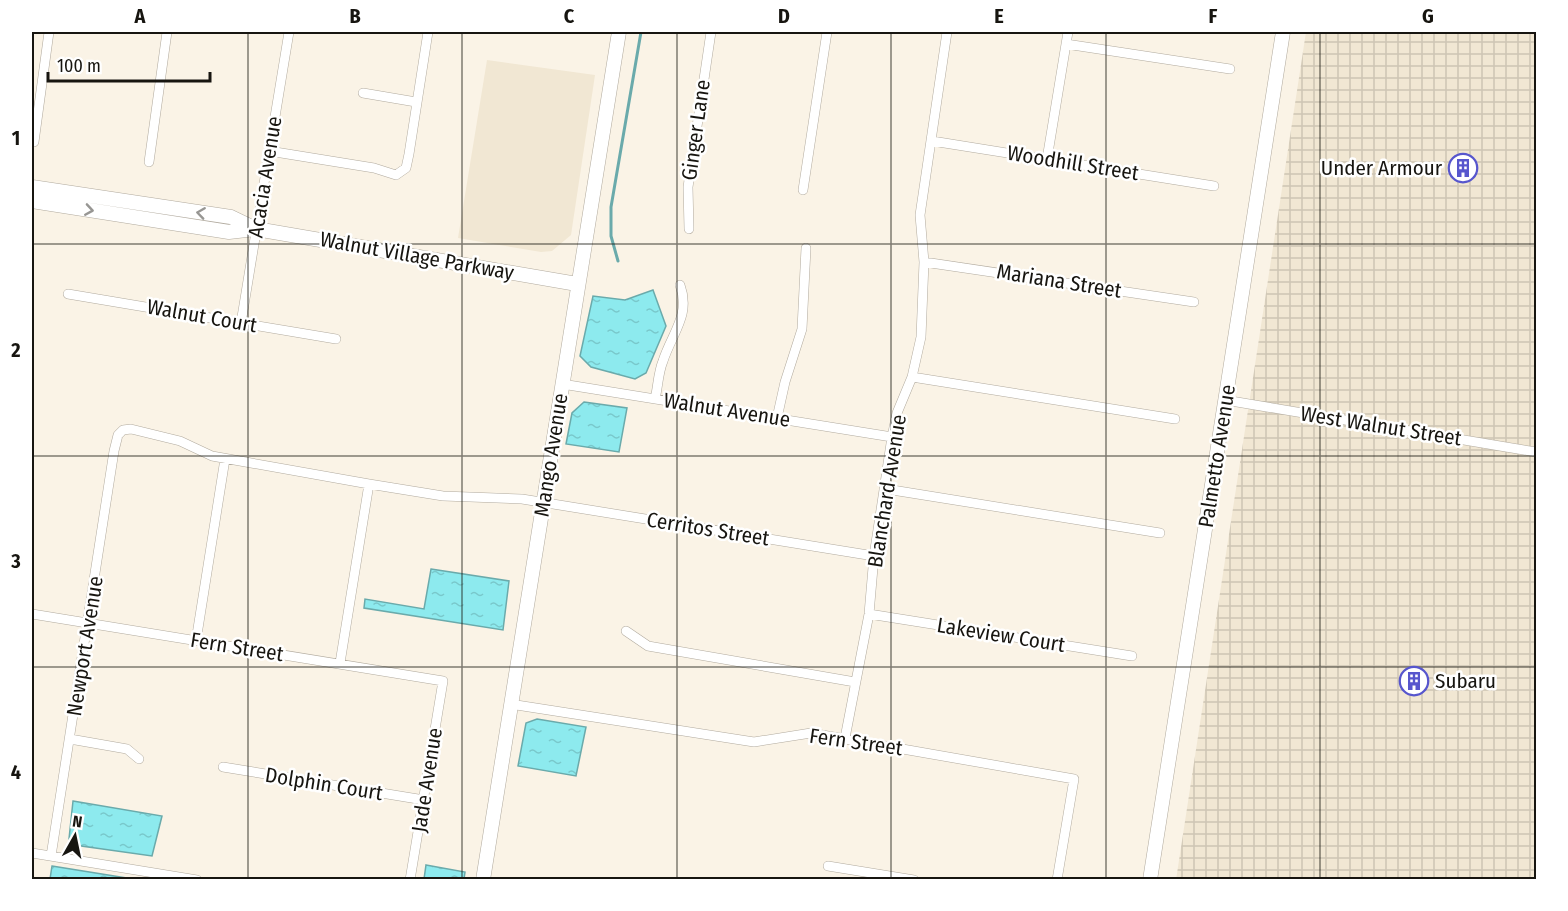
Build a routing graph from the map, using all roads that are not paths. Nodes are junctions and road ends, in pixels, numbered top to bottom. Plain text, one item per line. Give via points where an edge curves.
1 (49, 32) edge
2 (167, 32) edge
3 (289, 32) edge
4 (428, 32) edge
5 (619, 32) edge
6 (711, 32) edge
7 (827, 32) edge
8 (947, 32) edge
9 (1068, 32) edge
10 (1283, 32) edge
11 (1066, 44) junction
12 (1230, 69) dead end
13 (363, 93) dead end
14 (416, 102) junction
15 (932, 141) junction
16 (34, 142) dead end
17 (268, 151) junction
18 (1047, 159) junction
19 (149, 162) dead end
20 (1214, 186) dead end
21 (32, 187) edge
22 (802, 190) dead end
23 (32, 201) edge
24 (256, 229) junction
25 (689, 229) dead end
26 (806, 248) dead end
27 (924, 262) junction
28 (577, 284) junction
29 (680, 285) dead end
30 (68, 294) dead end
31 (1194, 302) dead end
32 (242, 323) junction
33 (336, 339) dead end
34 (912, 377) junction
35 (562, 384) junction
36 (655, 399) junction
37 (1225, 400) junction
38 (777, 418) junction
39 (1175, 419) dead end
40 (892, 436) junction
41 (1536, 452) edge
42 (225, 459) junction
43 (369, 484) junction
44 (886, 489) junction
45 (543, 503) junction
46 (1160, 533) dead end
47 (874, 556) junction
48 (32, 614) edge
49 (869, 614) junction
50 (89, 623) junction
51 (626, 631) dead end
52 (196, 641) junction
53 (1132, 657) dead end
54 (340, 663) junction
55 (443, 681) joint
56 (855, 682) junction
57 (510, 704) junction
58 (845, 738) junction
59 (70, 739) junction
60 (139, 759) dead end
61 (223, 767) dead end
62 (424, 800) junction
63 (32, 853) edge
64 (51, 856) junction
65 (828, 866) dead end
66 (197, 879) edge
67 (410, 879) edge
68 (483, 879) edge
69 (914, 879) edge
70 (1057, 879) edge
71 (1150, 879) edge

1 - 16 street
2 - 19 street
3 - 17 street, Acacia Avenue
4 - 14 street
5 - 28 street, Mango Avenue
6 - 25 street, Ginger Lane via 687,187
7 - 22 street
8 - 15 street, Blanchard Avenue
9 - 11 street
10 - 37 street, Palmetto Avenue
11 - 12 street
11 - 18 street
13 - 14 street
14 - 17 street via 406,168 396,175
15 - 18 street, Woodhill Street
15 - 27 street, Blanchard Avenue via 920,215
17 - 24 street, Acacia Avenue
18 - 20 street, Woodhill Street
24 -> 21 street, Walnut Village Parkway via 231,217
23 -> 24 street, Walnut Village Parkway via 229,232
24 - 28 street, Walnut Village Parkway
24 - 32 street, Acacia Avenue
26 - 38 street via 802,329
27 - 31 street, Mariana Street
27 - 34 street, Blanchard Avenue via 921,337
28 - 35 street, Mango Avenue
29 - 36 street via 685,297 684,314 662,361
30 - 32 street, Walnut Court
32 - 33 street, Walnut Court
34 - 39 street
34 - 40 street, Blanchard Avenue
35 - 36 street, Walnut Avenue
35 - 45 street, Mango Avenue
36 - 38 street, Walnut Avenue
37 - 41 street, West Walnut Street
37 - 71 street, Palmetto Avenue
38 - 40 street, Walnut Avenue
40 - 44 street, Blanchard Avenue
42 - 43 street, Cerritos Street
42 - 50 street, Newport Avenue via 131,429 118,435
42 - 52 street
43 - 45 street, Cerritos Street via 442,496 504,497
43 - 54 street
44 - 46 street
44 - 47 street, Blanchard Avenue
45 - 47 street, Cerritos Street
45 - 57 street, Mango Avenue
47 - 49 street, Blanchard Avenue
48 - 50 street, Fern Street
49 - 53 street, Lakeview Court
49 - 56 street, Blanchard Avenue
50 - 52 street, Fern Street
50 - 59 street, Newport Avenue
51 - 56 street via 648,646
52 - 54 street, Fern Street
54 - 55 street, Fern Street
55 - 62 street, Jade Avenue
56 - 58 street, Blanchard Avenue
57 - 58 street, Fern Street via 754,742 802,733
57 - 68 street, Mango Avenue
58 - 70 street, Fern Street via 1074,779
59 - 60 street via 127,749
59 - 64 street, Newport Avenue
61 - 62 street, Dolphin Court
62 - 67 street, Jade Avenue
63 - 64 street
64 - 66 street
65 - 69 street

